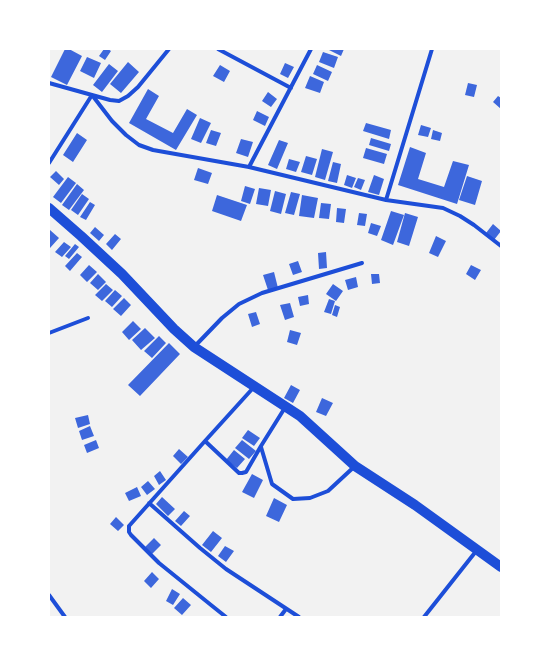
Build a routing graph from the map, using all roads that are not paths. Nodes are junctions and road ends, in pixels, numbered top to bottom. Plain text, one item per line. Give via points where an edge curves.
1 (169, 49) edge
2 (218, 49) edge
3 (311, 49) edge
4 (432, 49) edge
5 (49, 84) edge
6 (291, 88) junction
7 (92, 95) junction
8 (49, 163) edge
9 (249, 167) junction
10 (386, 200) junction
11 (49, 208) edge
12 (501, 246) edge
13 (362, 263) dead end
14 (88, 318) dead end
15 (49, 333) edge
16 (194, 346) junction
17 (255, 386) junction
18 (286, 406) junction
19 (205, 442) junction
20 (261, 446) junction
21 (355, 466) junction
22 (149, 503) junction
23 (477, 550) junction
24 (501, 568) edge
25 (49, 595) edge
26 (286, 609) junction
27 (65, 617) edge
28 (226, 617) edge
29 (280, 617) edge
30 (299, 617) edge
31 (424, 617) edge

1 - 7 street via 128,96 110,100
2 - 6 street
3 - 6 street
4 - 10 street
5 - 7 street
6 - 9 street
7 - 8 street
7 - 9 street via 126,135 152,150
9 - 10 street
10 - 12 street via 443,208 460,216
11 - 16 main road via 122,274 174,330
13 - 16 street via 262,292 239,304
14 - 15 street
16 - 17 main road
17 - 18 main road
17 - 19 street
18 - 20 street
18 - 21 main road
19 - 20 street via 239,473 246,472
19 - 22 street
20 - 21 street via 272,484 293,499 310,498 328,491
21 - 23 main road
22 - 26 street via 226,569
22 - 28 street via 129,526 129,532 159,563
23 - 24 main road
23 - 31 street
25 - 27 street
26 - 29 street
26 - 30 street

